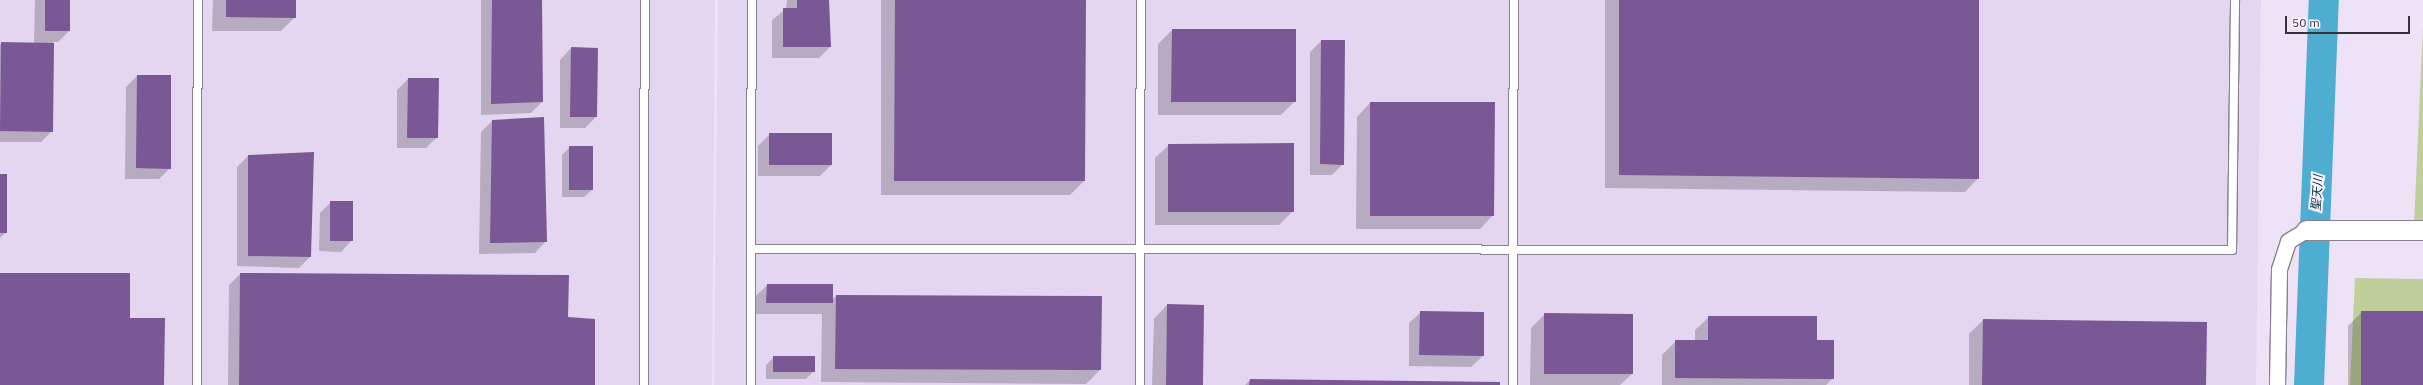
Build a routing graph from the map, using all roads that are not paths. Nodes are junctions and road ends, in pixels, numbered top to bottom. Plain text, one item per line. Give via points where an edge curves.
1 (198, 0) edge
2 (645, 0) edge
3 (752, 0) edge
4 (1141, 0) edge
5 (1514, 0) edge
6 (2235, 0) edge
7 (2306, 230) joint
8 (2423, 230) edge
9 (752, 249) junction
10 (1140, 250) junction
11 (1513, 250) junction
12 (197, 385) edge
13 (644, 385) edge
14 (751, 385) edge
15 (1140, 385) edge
16 (1513, 385) edge
17 (2278, 385) edge

1 - 12 lane
2 - 13 lane
3 - 9 lane
4 - 10 lane
5 - 11 lane
6 - 11 lane via 2232,250
7 - 8 street
7 - 17 street via 2288,241 2280,269
9 - 10 lane
9 - 14 lane
10 - 11 lane
10 - 15 lane
11 - 16 lane

